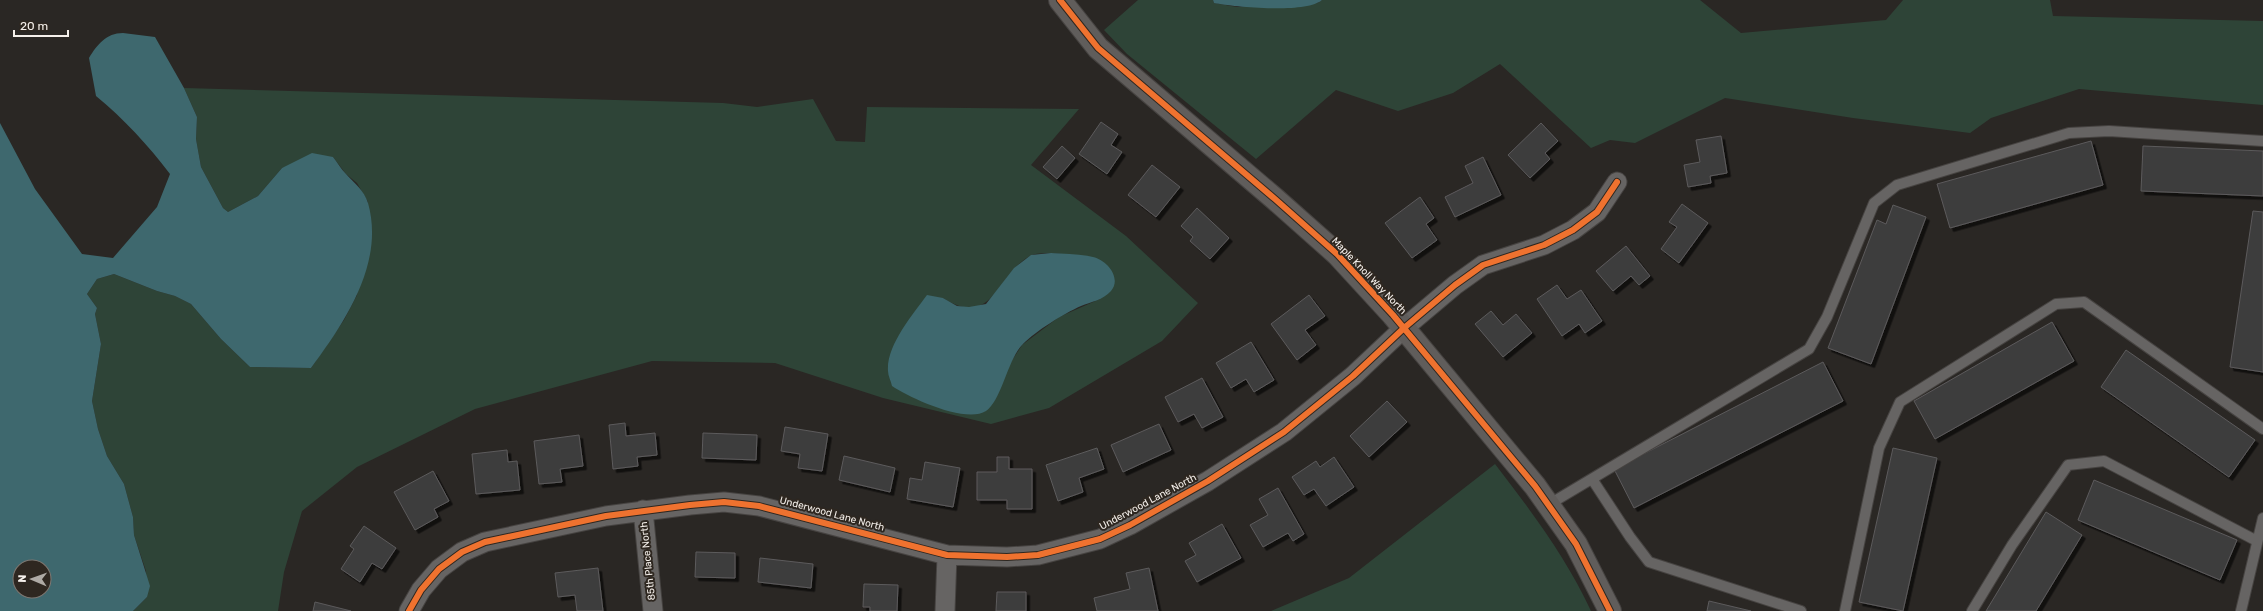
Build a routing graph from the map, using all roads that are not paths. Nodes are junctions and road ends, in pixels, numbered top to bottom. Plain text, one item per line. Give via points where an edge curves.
1 (1060, 0) edge
2 (2263, 140) edge
3 (1617, 182) dead end
4 (1404, 328) junction
5 (2263, 430) edge
6 (1592, 479) junction
7 (1548, 505) junction
8 (643, 510) junction
9 (2263, 518) edge
10 (2257, 541) junction
11 (947, 555) junction
12 (409, 611) edge
13 (653, 611) edge
14 (946, 611) edge
15 (1610, 611) edge
16 (1801, 611) edge
17 (1845, 611) edge
18 (1972, 611) edge
19 (2241, 611) edge

1 - 4 street, Maple Knoll Way North via 1098,48 1337,254
2 - 6 lane via 2109,131 2070,133 1897,185 1874,203 1827,317 1810,348
3 - 4 street, Underwood Lane North via 1597,212 1573,230 1544,245 1482,265
4 - 7 street, Maple Knoll Way North
4 - 11 street, Underwood Lane North via 1353,376 1284,432 1208,481 1130,525 1100,539 1038,554 1007,557
5 - 17 lane via 2084,302 2056,304 1900,402 1879,448
6 - 7 lane
6 - 16 lane via 1649,562
7 - 15 street, Maple Knoll Way North via 1576,544
8 - 11 street, Underwood Lane North via 724,502 759,506
8 - 12 street, Underwood Lane North via 485,542 439,569
8 - 13 street, 85th Place North
9 - 10 lane
10 - 18 lane via 2104,461 2068,465 2012,546
10 - 19 lane
11 - 14 street

